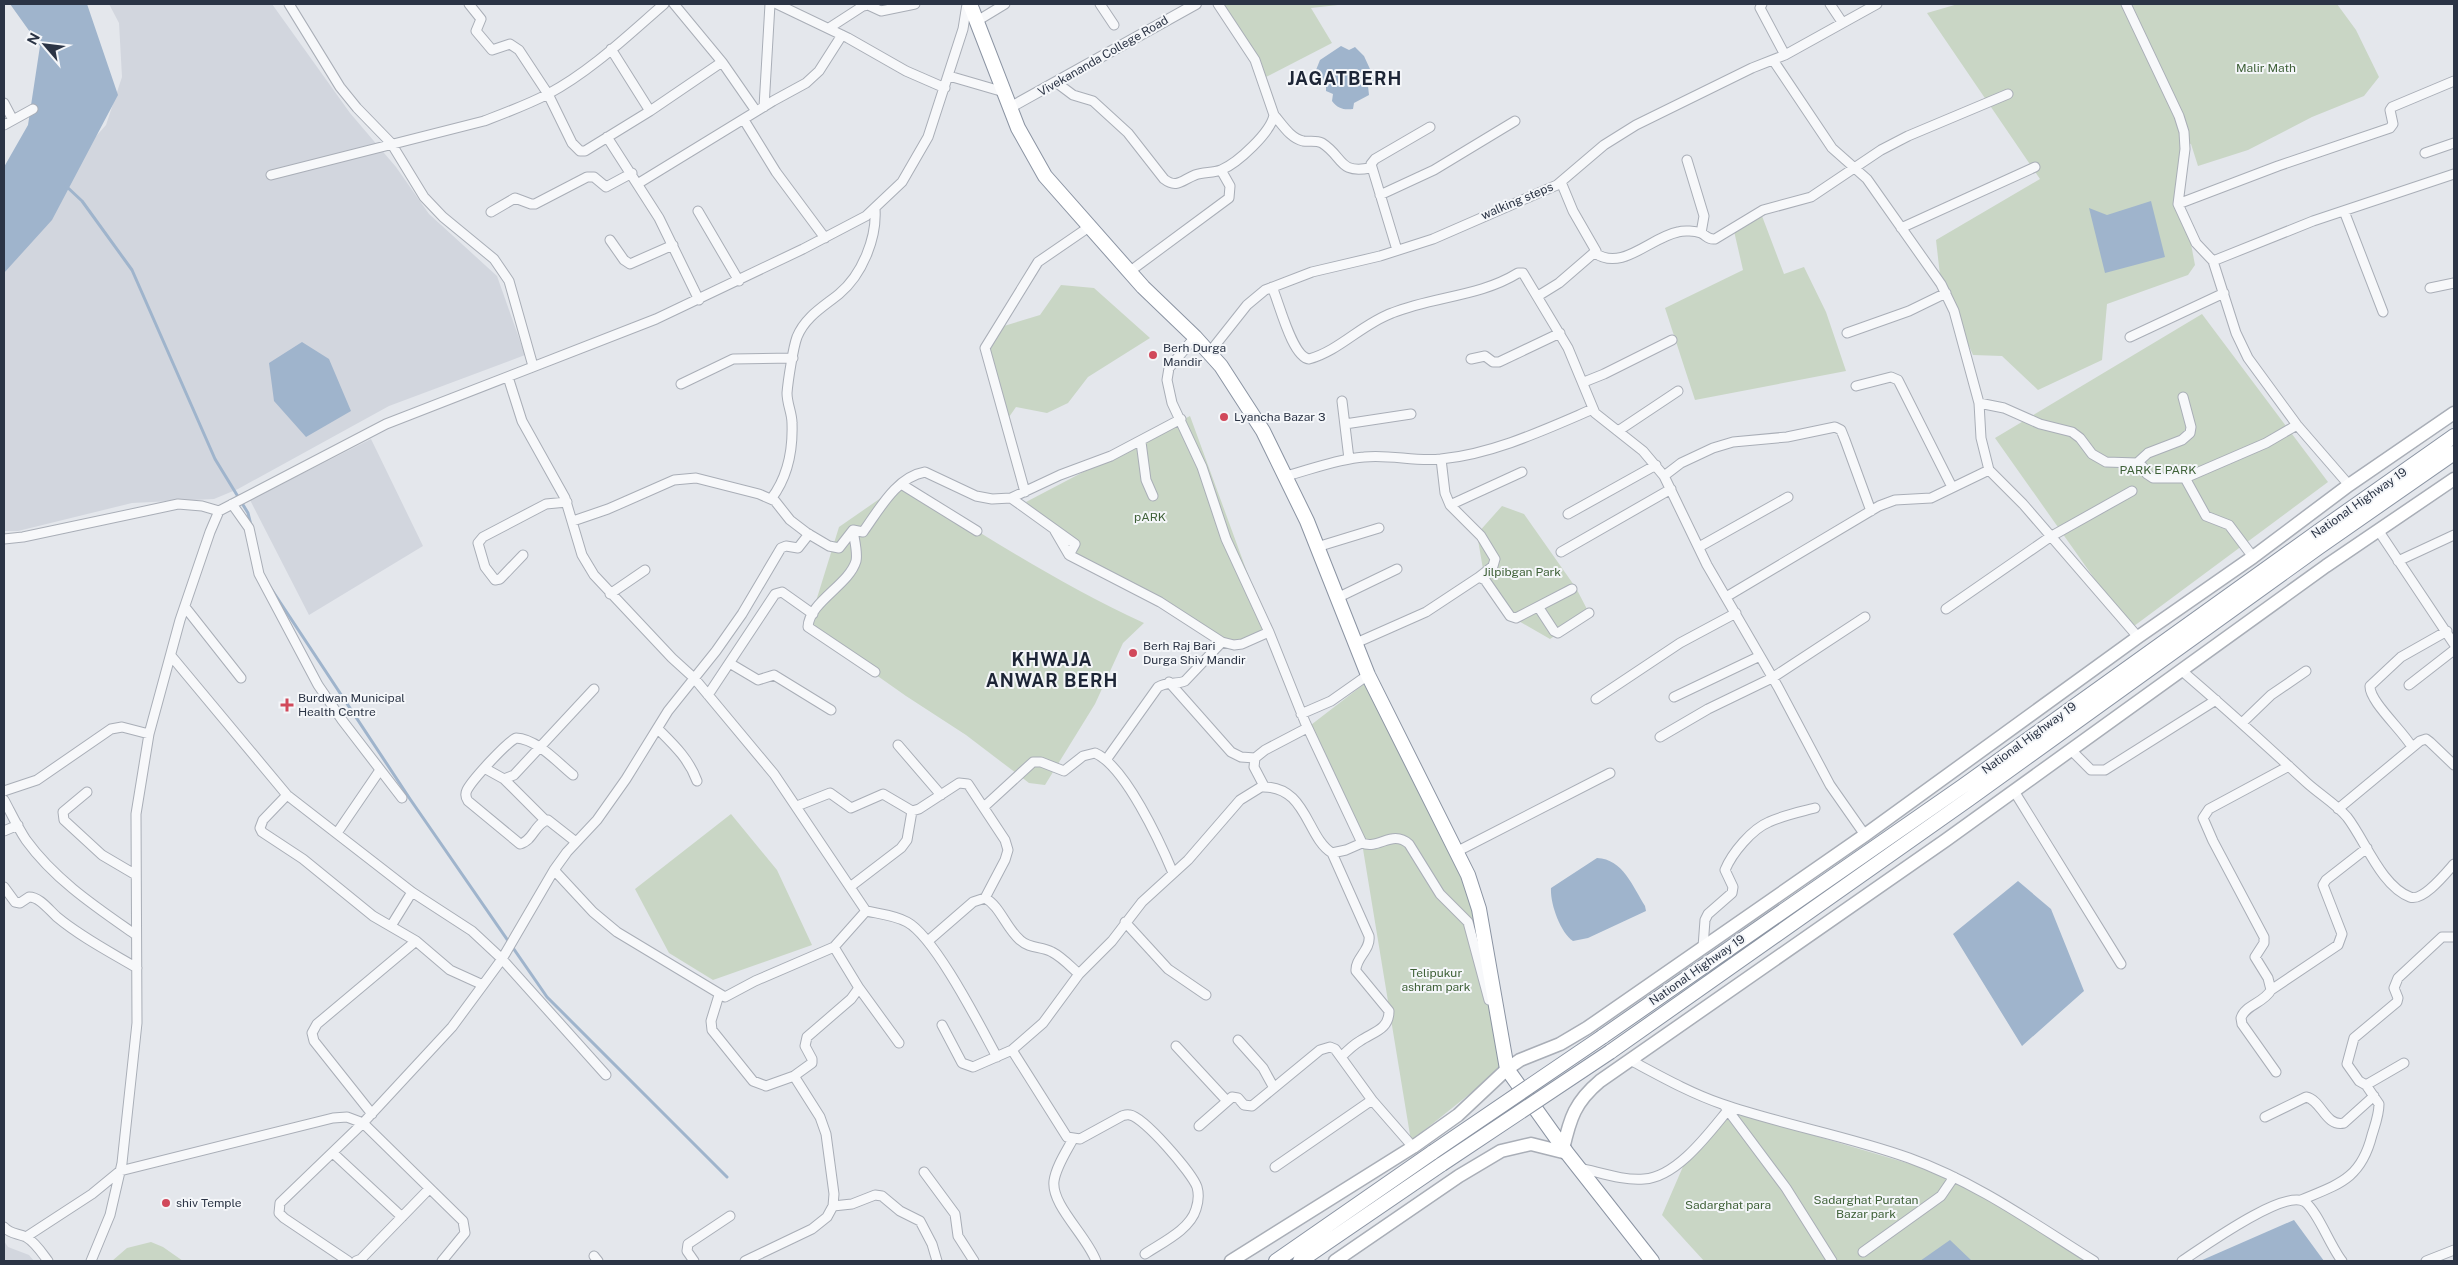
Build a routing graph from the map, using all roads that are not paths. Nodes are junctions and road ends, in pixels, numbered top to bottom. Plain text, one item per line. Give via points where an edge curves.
1 (289, 4) edge
2 (469, 4) edge
3 (664, 4) edge
4 (674, 4) edge
5 (770, 4) edge
6 (779, 4) edge
7 (915, 4) edge
8 (969, 4) edge
9 (1005, 4) edge
10 (1100, 4) edge
11 (1218, 4) edge
12 (1762, 4) edge
13 (1830, 4) edge
14 (1877, 4) edge
15 (2126, 4) edge
16 (1192, 5) edge
17 (977, 21) junction
18 (1842, 22) junction
19 (1114, 26) dead end
20 (829, 28) junction
21 (842, 34) junction
22 (611, 49) junction
23 (1785, 55) junction
24 (1774, 60) junction
25 (722, 62) junction
26 (949, 76) junction
27 (2454, 81) edge
28 (1057, 83) junction
29 (945, 88) junction
30 (1004, 92) junction
31 (548, 94) junction
32 (2008, 94) dead end
33 (4, 103) edge
34 (1011, 107) junction
35 (760, 109) junction
36 (33, 110) dead end
37 (650, 111) junction
38 (1274, 115) junction
39 (13, 120) junction
40 (744, 120) junction
41 (1515, 121) dead end
42 (4, 125) edge
43 (1430, 127) dead end
44 (607, 137) junction
45 (391, 143) junction
46 (2454, 143) edge
47 (2425, 153) dead end
48 (1687, 160) dead end
49 (2035, 167) dead end
50 (1370, 168) junction
51 (1855, 168) junction
52 (1221, 170) junction
53 (632, 174) junction
54 (2454, 174) edge
55 (271, 175) dead end
56 (1561, 182) junction
57 (639, 183) junction
58 (1380, 195) junction
59 (2178, 204) junction
60 (875, 209) junction
61 (2344, 211) junction
62 (491, 212) dead end
63 (698, 212) dead end
64 (1089, 226) junction
65 (1901, 228) junction
66 (1702, 233) junction
67 (825, 238) junction
68 (610, 240) dead end
69 (673, 244) junction
70 (1397, 250) junction
71 (1595, 253) junction
72 (2213, 261) junction
73 (1129, 272) junction
74 (739, 281) junction
75 (2454, 283) edge
76 (1272, 287) junction
77 (2430, 288) dead end
78 (1946, 293) junction
79 (2224, 294) junction
80 (1538, 296) junction
81 (699, 300) junction
82 (2384, 312) dead end
83 (1560, 333) junction
84 (1846, 334) dead end
85 (1195, 337) junction
86 (2130, 337) dead end
87 (1672, 340) dead end
88 (1209, 353) junction
89 (793, 358) junction
90 (1471, 359) dead end
91 (533, 366) junction
92 (508, 377) junction
93 (1584, 382) junction
94 (681, 384) dead end
95 (1856, 386) dead end
96 (1678, 391) dead end
97 (2183, 397) dead end
98 (1342, 401) dead end
99 (1979, 403) junction
100 (1592, 409) junction
101 (2454, 413) edge
102 (1411, 414) dead end
103 (1181, 419) junction
104 (1345, 424) junction
105 (2296, 425) junction
106 (1618, 431) junction
107 (2454, 436) edge
108 (1141, 442) junction
109 (2454, 453) edge
110 (1349, 459) junction
111 (1442, 459) junction
112 (2137, 463) junction
113 (1656, 465) junction
114 (1989, 470) junction
115 (1522, 472) dead end
116 (1286, 476) junction
117 (1664, 476) junction
118 (2185, 478) junction
119 (2454, 479) edge
120 (901, 484) junction
121 (2349, 485) junction
122 (1952, 487) junction
123 (1671, 489) junction
124 (2132, 491) dead end
125 (1025, 492) junction
126 (1153, 496) dead end
127 (1788, 497) dead end
128 (1011, 498) junction
129 (771, 499) junction
130 (238, 501) junction
131 (567, 502) junction
132 (1450, 505) junction
133 (219, 511) junction
134 (1871, 511) junction
135 (1568, 514) dead end
136 (573, 521) junction
137 (1380, 528) dead end
138 (853, 530) junction
139 (2378, 530) junction
140 (977, 531) dead end
141 (809, 534) junction
142 (2454, 535) edge
143 (2050, 537) junction
144 (4, 540) edge
145 (1699, 547) junction
146 (1317, 548) junction
147 (1561, 552) dead end
148 (523, 555) dead end
149 (2252, 557) junction
150 (2398, 561) junction
151 (1397, 569) dead end
152 (645, 570) dead end
153 (1479, 576) junction
154 (1572, 589) dead end
155 (610, 594) junction
156 (1726, 597) junction
157 (1338, 598) junction
158 (185, 607) junction
159 (1539, 608) junction
160 (1946, 609) dead end
161 (1736, 613) junction
162 (813, 614) junction
163 (1589, 614) dead end
164 (1865, 617) dead end
165 (2446, 631) junction
166 (1269, 632) junction
167 (2138, 637) junction
168 (1222, 642) junction
169 (1356, 643) junction
170 (2454, 644) edge
171 (2454, 650) edge
172 (1760, 656) junction
173 (172, 657) junction
174 (731, 664) junction
175 (2181, 670) junction
176 (2306, 671) dead end
177 (875, 672) dead end
178 (1368, 675) junction
179 (241, 678) dead end
180 (694, 678) junction
181 (1772, 678) junction
182 (1170, 682) junction
183 (2409, 686) dead end
184 (594, 689) dead end
185 (708, 695) junction
186 (1674, 697) dead end
187 (1596, 699) dead end
188 (2216, 700) junction
189 (831, 710) dead end
190 (1301, 714) junction
191 (2242, 722) junction
192 (1307, 728) junction
193 (658, 729) junction
194 (149, 734) junction
195 (1660, 737) dead end
196 (898, 745) dead end
197 (2412, 747) junction
198 (539, 748) junction
199 (2071, 750) junction
200 (1255, 758) junction
201 (1106, 760) junction
202 (2454, 765) edge
203 (2289, 766) junction
204 (486, 769) junction
205 (380, 770) junction
206 (1610, 773) dead end
207 (573, 775) dead end
208 (504, 778) junction
209 (697, 781) dead end
210 (1264, 786) junction
211 (4, 791) edge
212 (2014, 791) junction
213 (87, 792) dead end
214 (287, 795) junction
215 (941, 795) junction
216 (402, 798) dead end
217 (4, 800) edge
218 (797, 806) junction
219 (984, 806) junction
220 (1815, 808) dead end
221 (2338, 809) junction
222 (912, 811) junction
223 (545, 820) junction
224 (18, 825) junction
225 (4, 831) edge
226 (337, 833) junction
227 (1865, 835) junction
228 (576, 842) junction
229 (1362, 843) junction
230 (2366, 848) junction
231 (1458, 851) junction
232 (1332, 853) junction
233 (2454, 864) edge
234 (554, 870) junction
235 (1173, 873) junction
236 (136, 876) junction
237 (4, 887) edge
238 (850, 887) junction
239 (412, 892) junction
240 (984, 898) junction
241 (866, 911) junction
242 (1125, 922) junction
243 (390, 926) junction
244 (136, 935) junction
245 (2454, 938) edge
246 (416, 941) junction
247 (928, 942) junction
248 (834, 947) junction
249 (1703, 947) junction
250 (502, 959) junction
251 (2121, 964) dead end
252 (137, 968) junction
253 (1079, 974) junction
254 (483, 985) junction
255 (859, 988) junction
256 (2271, 990) junction
257 (719, 995) junction
258 (1206, 995) dead end
259 (942, 1025) dead end
260 (1238, 1040) dead end
261 (899, 1043) dead end
262 (1176, 1046) dead end
263 (1012, 1050) junction
264 (997, 1057) junction
265 (1341, 1057) junction
266 (1630, 1060) junction
267 (2404, 1063) dead end
268 (1507, 1069) junction
269 (2276, 1072) dead end
270 (606, 1075) dead end
271 (794, 1076) junction
272 (2366, 1085) junction
273 (1274, 1088) junction
274 (2374, 1096) junction
275 (1372, 1100) junction
276 (1227, 1101) junction
277 (1726, 1107) junction
278 (372, 1114) junction
279 (2265, 1117) dead end
280 (363, 1123) junction
281 (1199, 1126) dead end
282 (1073, 1139) junction
283 (1413, 1147) junction
284 (1565, 1151) junction
285 (333, 1154) junction
286 (1275, 1167) dead end
287 (1578, 1168) junction
288 (120, 1171) junction
289 (924, 1172) dead end
290 (1954, 1177) junction
291 (429, 1189) junction
292 (2301, 1200) junction
293 (832, 1206) junction
294 (730, 1216) dead end
295 (402, 1217) junction
296 (5, 1232) edge
297 (26, 1237) junction
298 (2454, 1250) edge
299 (1863, 1252) dead end
300 (1145, 1254) dead end
301 (48, 1261) edge
302 (91, 1261) edge
303 (348, 1261) edge
304 (356, 1261) edge
305 (442, 1261) edge
306 (694, 1261) edge
307 (744, 1261) edge
308 (937, 1261) edge
309 (974, 1261) edge
310 (1096, 1261) edge
311 (1231, 1261) edge
312 (1276, 1261) edge
313 (1300, 1261) edge
314 (1336, 1261) edge
315 (1652, 1261) edge
316 (1832, 1261) edge
317 (2094, 1261) edge
318 (2182, 1261) edge
319 (2342, 1261) edge
320 (2426, 1261) edge

1 - 45 street via 340,87
2 - 31 street via 481,19 476,31 490,49 495,51 505,45 514,46
3 - 22 street
4 - 25 street
5 - 35 street
6 - 20 street
7 - 20 street via 881,11 868,5
8 - 17 highway
8 - 26 street
9 - 17 street
10 - 19 street
11 - 38 street via 1255,60
12 - 23 street via 1760,8
13 - 18 street
14 - 18 street, walking steps
15 - 59 street via 2184,132
16 - 28 street, Vivekananda College Road
17 - 30 highway
18 - 23 street, walking steps
20 - 21 street
21 - 29 street
21 - 35 street via 819,71 806,84
22 - 31 street
22 - 37 street
23 - 24 street, walking steps
24 - 51 street via 1838,156
24 - 56 street, walking steps via 1636,125 1604,146
25 - 35 street
25 - 37 street
26 - 29 street
26 - 30 street
27 - 59 street via 2392,107 2394,124 2390,128
28 - 34 street, Vivekananda College Road
28 - 52 street via 1072,95 1093,101 1108,114 1138,143 1170,184
29 - 60 street via 924,146 902,182
30 - 34 highway
31 - 44 street via 576,147 585,151
31 - 45 street via 484,121
32 - 51 street via 1908,136
33 - 39 street
34 - 64 highway via 1045,176
35 - 40 street
36 - 39 street
37 - 44 street
38 - 50 street via 1296,138 1323,144 1349,169
38 - 52 street via 1269,128 1253,145
39 - 42 street
40 - 57 street
40 - 67 street via 776,172
41 - 58 street via 1434,170
43 - 50 street via 1374,159
44 - 53 street
45 - 55 street
45 - 91 street via 424,197 443,217 494,258 509,281
46 - 47 street
48 - 66 street via 1702,206
49 - 65 street
50 - 58 street
51 - 65 street via 1867,179
51 - 66 street via 1810,197 1763,210 1715,239 1711,240
52 - 73 street via 1230,186 1229,198
53 - 57 street
53 - 62 street via 606,187 594,177 587,177 535,204 514,198
54 - 61 street
56 - 70 street, walking steps via 1433,239
56 - 71 street via 1578,220 1596,248
57 - 69 street
58 - 70 street
59 - 72 street via 2196,243
60 - 67 street
60 - 89 street via 874,230 863,260 846,288 802,328
61 - 72 street
61 - 82 street
63 - 74 street
64 - 73 highway
64 - 125 street via 1038,262 985,348
65 - 78 street
66 - 71 street via 1679,231 1634,253 1615,258
67 - 74 street
68 - 69 street via 630,264
69 - 81 street
70 - 76 street, walking steps via 1312,272
71 - 80 street
72 - 79 street
73 - 85 highway
74 - 81 street
75 - 77 street
76 - 80 street via 1301,356 1309,360 1391,313 1483,290 1518,273 1523,273
76 - 88 street, walking steps via 1247,304
78 - 84 street
78 - 99 street
79 - 86 street
79 - 105 street via 2248,358
80 - 83 street
81 - 91 street
83 - 90 street via 1499,362 1485,356
83 - 93 street
85 - 88 highway
85 - 103 street via 1172,362 1167,374 1168,393
87 - 93 street
88 - 116 highway via 1238,391
89 - 94 street via 733,359
89 - 129 street via 787,394 792,422 788,464
91 - 92 street
92 - 130 street via 386,424
92 - 131 street via 522,421
93 - 100 street
95 - 122 street via 1891,377 1898,380
96 - 106 street
97 - 112 street via 2190,433 2182,440 2156,449
98 - 104 street
99 - 112 street via 2004,408 2040,424 2072,432 2092,454 2106,462
99 - 114 street via 1981,438
100 - 106 street
100 - 111 street via 1503,445
101 - 121 main road
102 - 104 street
103 - 108 street
103 - 166 street via 1209,483 1226,539
104 - 110 street
105 - 118 street via 2266,443
105 - 121 street
106 - 113 street via 1643,450
107 - 312 highway, National Highway 19, bridge via 1963,786
108 - 125 street
108 - 126 street via 1146,480
109 - 313 highway, bridge via 1610,1052
110 - 111 street via 1383,456
110 - 116 street
111 - 132 street via 1445,494
112 - 118 street via 2153,478
113 - 117 street
113 - 135 street
114 - 122 street
114 - 143 street via 2017,497
115 - 132 street
116 - 146 highway
117 - 123 street
117 - 134 street via 1681,463 1733,442 1787,437 1835,427 1841,430 1846,440
118 - 149 street via 2206,516 2228,526
119 - 139 main road
120 - 128 street via 925,472 976,496
120 - 138 street via 863,532
120 - 140 street
121 - 149 main road
122 - 134 street via 1931,498 1895,500
123 - 145 street
123 - 147 street
124 - 143 street
125 - 128 street
127 - 145 street
128 - 168 street via 1075,544 1069,555 1160,602
129 - 136 street via 687,477
129 - 141 street via 790,520
130 - 133 street
130 - 205 street via 249,528 260,574 318,685
131 - 136 street
131 - 148 street via 546,504 483,537 478,543 485,568 495,580 500,579
132 - 153 street via 1481,536 1495,559 1493,566
133 - 144 street via 178,504
133 - 158 street
134 - 156 street
136 - 155 street via 582,555
137 - 146 street
138 - 141 street via 839,548
138 - 162 street via 854,565
139 - 150 street
139 - 175 main road
141 - 180 street via 798,548 781,548 742,614
142 - 150 street
143 - 160 street
143 - 167 street
145 - 156 street
146 - 157 highway
149 - 167 main road
150 - 165 street
151 - 157 street
152 - 155 street
153 - 159 street via 1510,616 1516,618
153 - 169 street via 1426,612
154 - 159 street
155 - 180 street
156 - 161 street
157 - 169 highway
158 - 173 street
158 - 179 street
159 - 163 street via 1558,633
161 - 172 street
161 - 187 street via 1680,643
162 - 174 street via 779,592
162 - 177 street via 808,623 811,630
164 - 181 street
165 - 170 street
165 - 197 street via 2401,657 2370,686 2371,696
166 - 168 street via 1242,644
166 - 190 street
167 - 227 main road
168 - 182 street via 1185,681
169 - 178 highway
171 - 183 street
172 - 181 street
172 - 186 street
173 - 194 street
173 - 214 street
174 - 185 street
174 - 189 street via 758,680 774,675 782,678
175 - 188 street
175 - 199 main road
176 - 191 street via 2271,695
178 - 190 street via 1331,700
178 - 231 highway
180 - 185 street
180 - 193 street
181 - 195 street
181 - 227 street via 1833,791
182 - 200 street via 1231,752
182 - 201 street via 1158,687
184 - 198 street
185 - 218 street
188 - 191 street
188 - 199 street via 2106,770 2091,770
190 - 192 street
191 - 203 street
192 - 200 street
192 - 229 street
193 - 209 street via 684,755
193 - 228 street via 626,779
194 - 211 street via 122,727 110,729 36,780
194 - 236 street via 136,814
196 - 215 street
197 - 202 street via 2426,739
197 - 221 street
198 - 204 street via 516,738
198 - 207 street
198 - 208 street via 514,775
199 - 212 main road
200 - 210 street via 1254,767
201 - 219 street via 1090,753 1064,771 1032,762
201 - 235 street via 1138,802
203 - 221 street
203 - 256 street via 2209,809 2203,818 2264,937 2255,957 2268,978
204 - 208 street
204 - 223 street via 467,790 468,801 520,844 525,843
205 - 216 street
205 - 226 street
206 - 231 street
208 - 223 street
210 - 232 street via 1278,789 1295,801
210 - 235 street via 1240,800
212 - 251 street
212 - 266 main road
213 - 236 street via 63,812 64,820 102,855
214 - 226 street
214 - 243 street via 263,820 262,832 303,859
215 - 219 street via 963,782
215 - 222 street
217 - 224 street
218 - 222 street via 830,793 851,808 883,794
218 - 238 street
219 - 240 street via 1008,850
220 - 249 street via 1760,827 1736,852 1725,870 1733,887 1732,893 1708,914
221 - 230 street
222 - 238 street via 907,840 902,848
223 - 228 street via 552,821
224 - 225 street
224 - 244 street via 44,862 66,884
226 - 239 street
227 - 249 main road
228 - 234 street
229 - 232 street
229 - 268 street via 1370,845 1393,837 1405,840 1440,894 1468,922
230 - 233 street via 2389,880 2399,890 2415,898 2428,890
230 - 256 street via 2323,885 2342,934 2338,945
231 - 268 highway via 1479,909
232 - 265 street via 1370,936 1356,972 1389,1011 1385,1026 1360,1040
234 - 250 street
234 - 257 street via 593,912 617,932
235 - 242 street
236 - 244 street
237 - 252 street via 15,902 20,903 29,897 37,899 85,937
238 - 241 street
239 - 243 street
239 - 250 street via 472,931
240 - 247 street via 973,902
240 - 253 street via 995,906 1021,941 1035,949 1053,952
241 - 247 street via 908,922
241 - 248 street
242 - 253 street via 1112,941
242 - 258 street via 1172,972
243 - 246 street
244 - 252 street
245 - 272 street via 2442,937 2398,978 2394,988 2397,1002 2354,1038 2347,1064 2359,1081
246 - 254 street via 450,970
246 - 278 street via 317,1024 312,1033 314,1041
247 - 264 street via 969,1005
248 - 255 street
248 - 257 street via 725,996
249 - 268 main road via 1587,1028
250 - 254 street
250 - 270 street
252 - 288 street via 137,1024
253 - 263 street via 1043,1023
254 - 278 street via 452,1027
255 - 261 street
255 - 271 street via 852,999 807,1037 805,1046 812,1063
256 - 269 street via 2240,1018
257 - 271 street via 711,1021 712,1030 753,1081 766,1086
259 - 264 street via 962,1063 967,1066 973,1067
260 - 273 street via 1263,1068
262 - 276 street
263 - 264 street
263 - 282 street via 1062,1132
265 - 273 street via 1330,1046 1324,1048
265 - 275 street
266 - 277 street
266 - 284 main road via 1585,1094 1571,1118
267 - 272 street
268 - 283 main road via 1458,1115
268 - 284 highway
271 - 293 street via 820,1117 826,1134 834,1194
272 - 274 street
273 - 276 street via 1248,1107 1235,1097
274 - 279 street via 2340,1124 2331,1121 2314,1100 2306,1096
274 - 292 street via 2379,1110 2362,1164 2336,1185
275 - 283 street
275 - 286 street
276 - 281 street
277 - 287 street via 1693,1151 1656,1176 1631,1178
277 - 290 street via 1849,1139 1909,1158
277 - 316 street via 1786,1188
278 - 280 street
280 - 285 street
280 - 288 street via 347,1117 332,1118
280 - 291 street
282 - 300 street via 1080,1139 1122,1116 1130,1115 1144,1123 1192,1176 1198,1188 1195,1212 1189,1222
282 - 310 street via 1058,1168 1054,1190 1059,1204 1082,1233
283 - 311 main road
284 - 287 highway
284 - 314 main road via 1531,1144 1501,1151
285 - 295 street
285 - 303 street via 280,1203 279,1213
287 - 315 highway
288 - 297 street via 92,1194
288 - 302 street via 110,1214
289 - 309 street via 955,1214 958,1236
290 - 299 street via 1941,1196
290 - 317 street via 2011,1206
291 - 295 street
291 - 305 street via 463,1221 465,1227 461,1240
292 - 318 street via 2270,1208
292 - 319 street via 2312,1210
293 - 307 street via 827,1217 812,1229
293 - 308 street via 882,1196 900,1211 920,1221
294 - 306 street via 688,1244 687,1251
295 - 304 street
296 - 297 street
297 - 301 street
298 - 320 street

